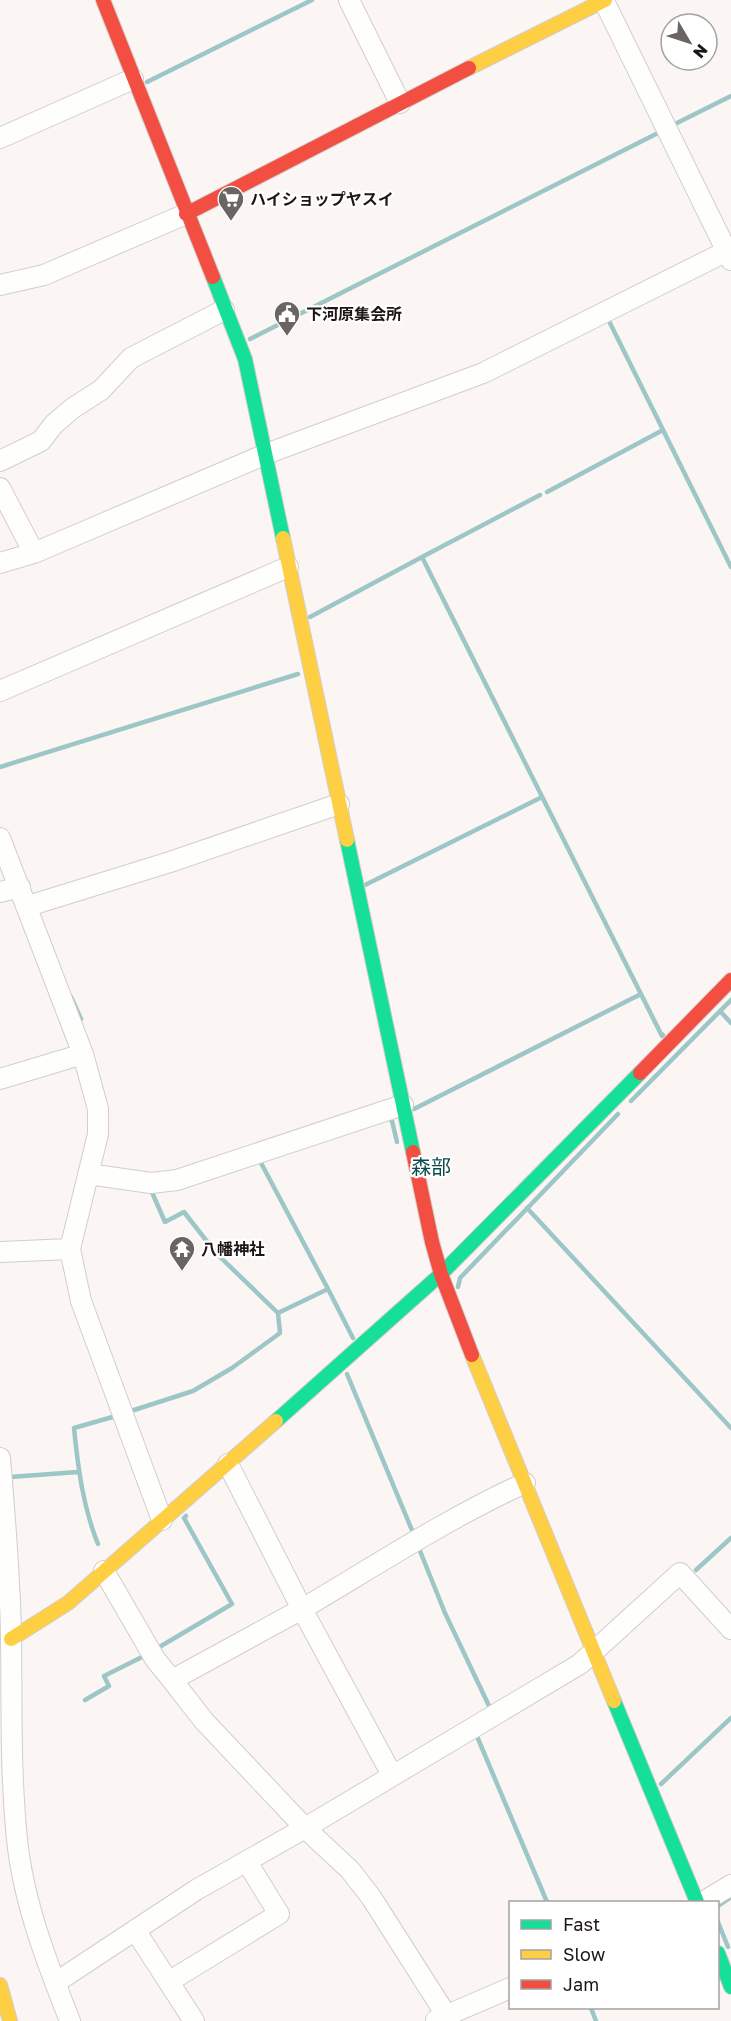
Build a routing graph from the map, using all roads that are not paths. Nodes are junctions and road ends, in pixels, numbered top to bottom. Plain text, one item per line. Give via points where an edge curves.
1 (103, 0) edge
2 (349, 0) edge
3 (604, 0) edge
4 (133, 79) junction
5 (400, 103) junction
6 (0, 138) edge
7 (186, 214) junction
8 (729, 254) edge
9 (0, 285) edge
10 (224, 310) junction
11 (266, 454) junction
12 (0, 462) edge
13 (0, 488) edge
14 (34, 553) junction
15 (0, 563) edge
16 (288, 567) junction
17 (0, 691) edge
18 (339, 804) junction
19 (0, 838) edge
20 (20, 887) junction
21 (0, 892) edge
22 (28, 906) junction
23 (731, 980) edge
24 (83, 1054) junction
25 (0, 1079) edge
26 (404, 1106) junction
27 (88, 1174) junction
28 (70, 1249) junction
29 (0, 1252) edge
30 (441, 1274) junction
31 (0, 1458) edge
32 (228, 1464) junction
33 (525, 1483) junction
34 (162, 1520) junction
35 (104, 1571) junction
36 (302, 1609) junction
37 (731, 1629) edge
38 (11, 1639) junction
39 (594, 1652) junction
40 (172, 1680) junction
41 (392, 1775) junction
42 (304, 1828) junction
43 (247, 1862) junction
44 (731, 1886) edge
45 (697, 1901) edge
46 (705, 1901) edge
47 (135, 1930) junction
48 (719, 1958) edge
49 (170, 1981) junction
50 (55, 1983) junction
51 (0, 1985) edge
52 (731, 1987) edge
53 (509, 1988) edge
54 (444, 2019) edge
55 (10, 2021) edge
56 (70, 2021) edge
57 (194, 2021) edge

1 - 4 street
2 - 5 street
3 - 5 street
3 - 8 street
4 - 6 street
4 - 7 street
5 - 7 street
7 - 9 street via 44,275
7 - 10 street
8 - 11 street via 483,373
10 - 11 street via 244,359
10 - 12 street via 131,358 101,390 73,408 40,441
11 - 14 street
11 - 16 street
13 - 14 street
14 - 15 street
16 - 17 street
16 - 18 street
18 - 22 street
18 - 26 street
19 - 20 street
20 - 21 street
20 - 22 street
22 - 24 street
23 - 30 street
24 - 25 street
24 - 27 street via 98,1109 98,1134
26 - 27 street via 177,1180 151,1184
26 - 30 street
27 - 28 street
28 - 29 street
28 - 34 street via 81,1301
30 - 32 street
30 - 33 street
31 - 38 street
32 - 34 street
32 - 36 street
33 - 36 street
33 - 39 street
34 - 35 street
35 - 38 street via 68,1603
35 - 40 street via 155,1659
36 - 40 street
36 - 41 street
37 - 39 street via 680,1573
38 - 50 street via 17,1840 26,1889
39 - 41 street
39 - 45 street
40 - 42 street via 204,1721
41 - 42 street
42 - 43 street
42 - 54 street via 350,1870 371,1897
43 - 47 street
43 - 49 street via 279,1914
44 - 46 street
47 - 49 street
47 - 50 street
48 - 52 street
49 - 57 street
50 - 56 street
51 - 55 street
53 - 54 street

